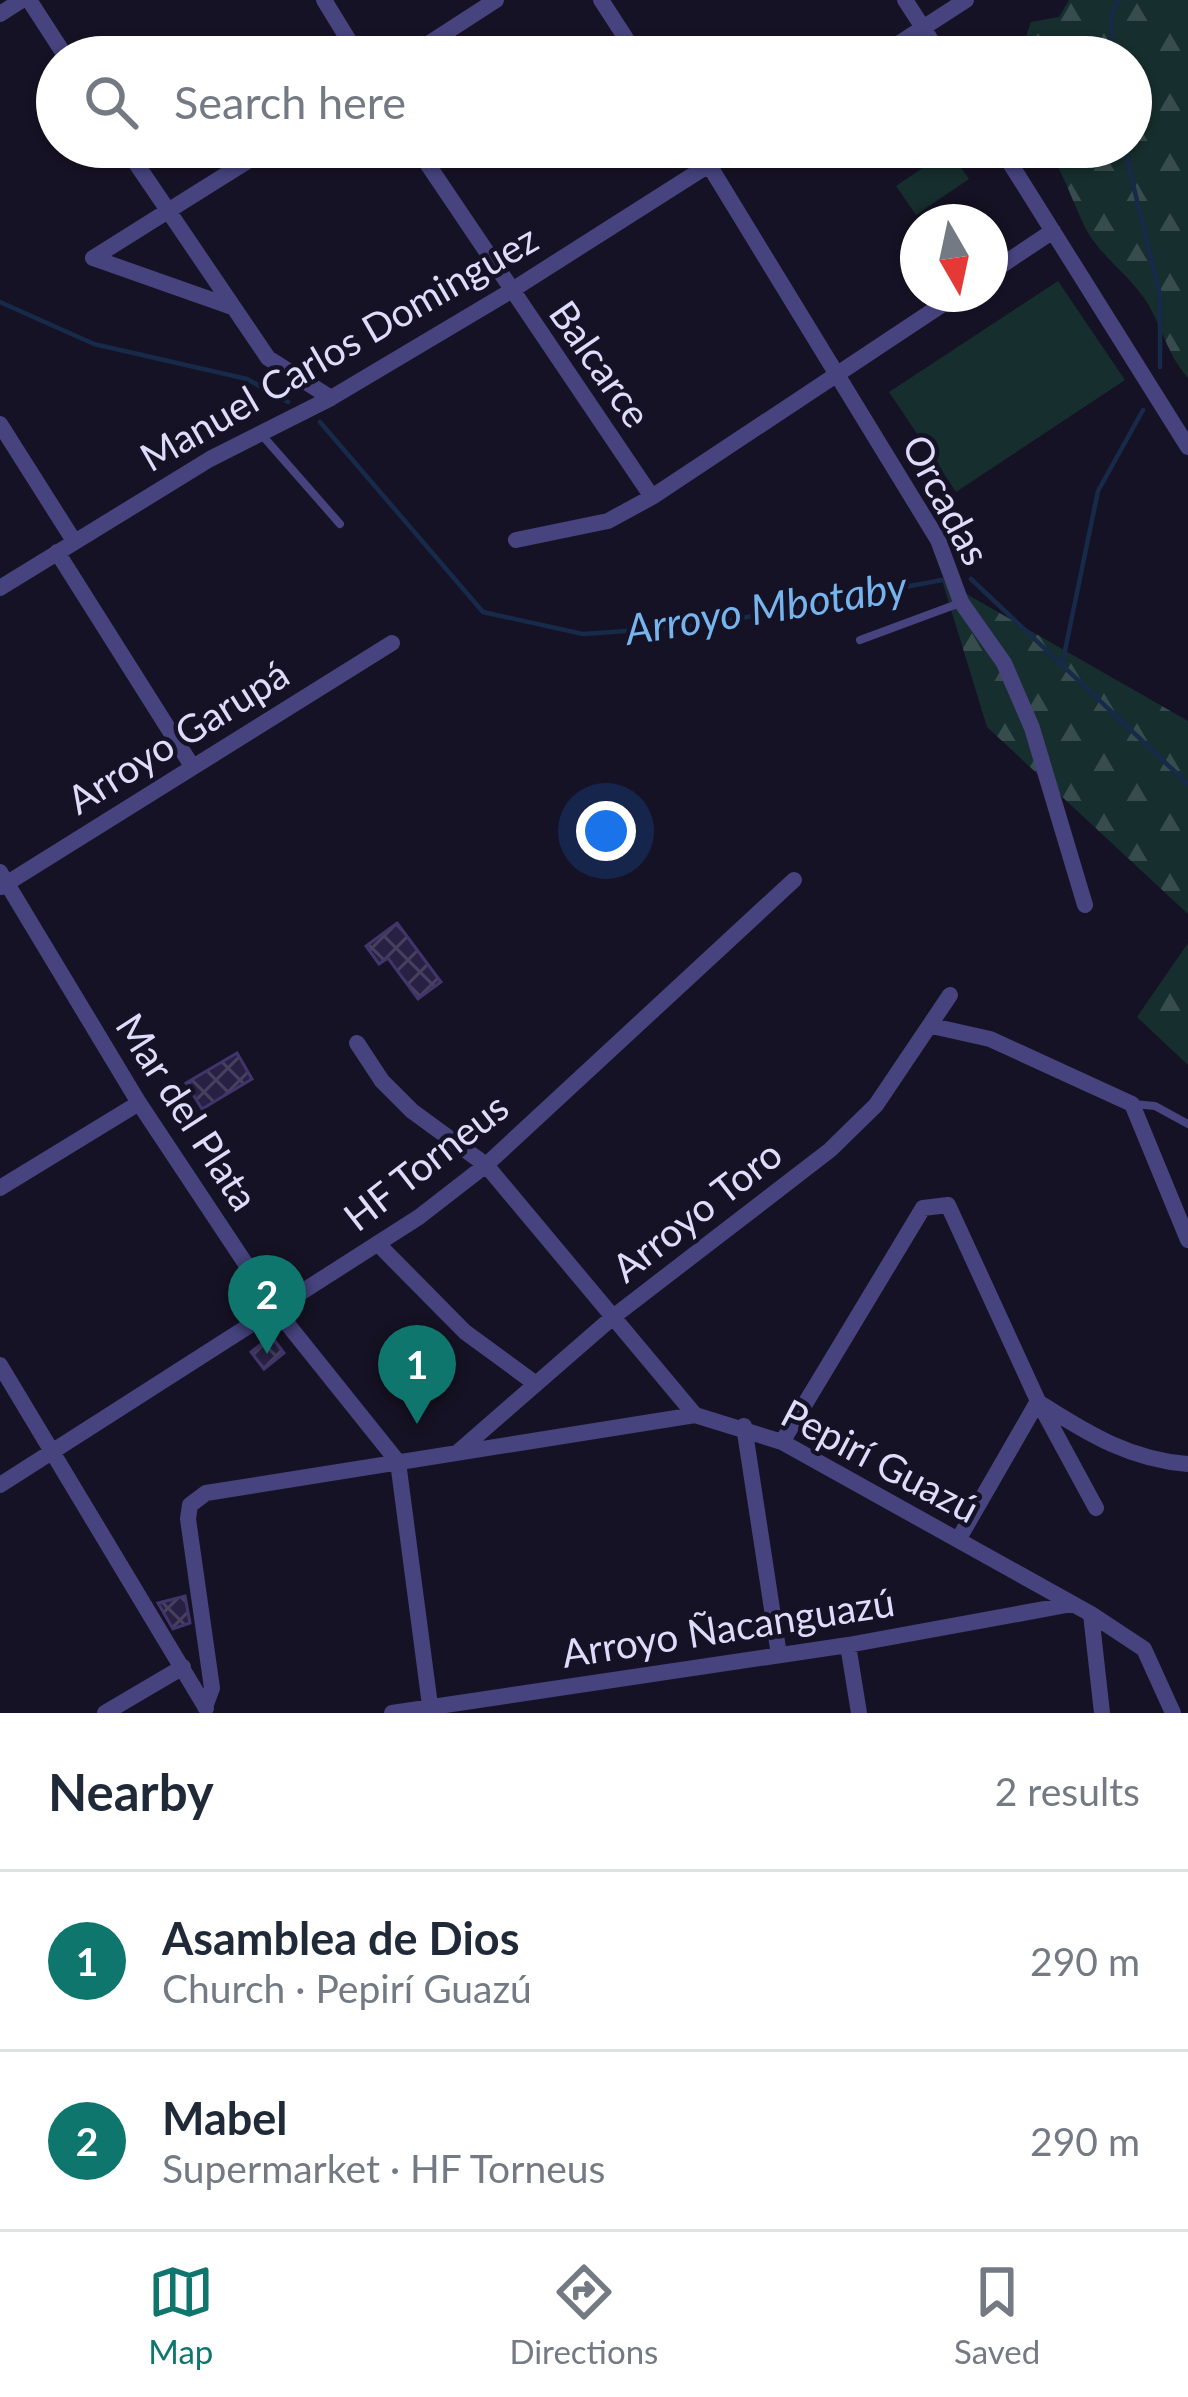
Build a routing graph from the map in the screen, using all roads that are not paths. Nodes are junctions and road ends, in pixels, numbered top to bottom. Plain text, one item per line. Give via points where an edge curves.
1 (26, 0) edge
2 (324, 0) edge
3 (496, 0) edge
4 (601, 0) edge
5 (904, 0) edge
6 (967, 0) edge
7 (0, 14) edge
8 (923, 28) junction
9 (51, 36) edge
10 (346, 36) edge
11 (440, 36) edge
12 (624, 36) edge
13 (911, 36) edge
14 (928, 36) edge
15 (139, 168) edge
16 (238, 168) edge
17 (429, 168) edge
18 (704, 168) edge
19 (712, 168) edge
20 (1014, 168) edge
21 (169, 213) junction
22 (1054, 231) junction
23 (1008, 261) edge
24 (509, 292) junction
25 (232, 307) junction
26 (931, 312) edge
27 (838, 374) junction
28 (331, 398) junction
29 (0, 424) edge
30 (260, 433) junction
31 (1187, 442) edge
32 (652, 497) junction
33 (340, 524) dead end
34 (517, 540) dead end
35 (74, 542) junction
36 (57, 552) junction
37 (0, 588) edge
38 (961, 602) junction
39 (860, 640) dead end
40 (392, 643) dead end
41 (192, 766) junction
42 (794, 880) dead end
43 (2, 881) edge
44 (1084, 905) dead end
45 (950, 995) dead end
46 (932, 1026) junction
47 (358, 1043) dead end
48 (139, 1103) junction
49 (1132, 1104) junction
50 (1188, 1124) edge
51 (486, 1165) junction
52 (0, 1188) edge
53 (1188, 1240) edge
54 (378, 1244) junction
55 (277, 1311) junction
56 (613, 1317) junction
57 (0, 1365) edge
58 (536, 1384) junction
59 (1038, 1401) junction
60 (695, 1415) junction
61 (744, 1426) junction
62 (782, 1442) junction
63 (54, 1450) junction
64 (456, 1454) junction
65 (398, 1462) junction
66 (1188, 1464) edge
67 (0, 1485) edge
68 (1096, 1508) dead end
69 (958, 1540) junction
70 (1073, 1604) junction
71 (1091, 1614) junction
72 (848, 1645) junction
73 (779, 1654) junction
74 (183, 1667) junction
75 (207, 1710) edge
76 (430, 1710) edge
77 (105, 1713) edge
78 (392, 1713) edge
79 (859, 1713) edge
80 (1102, 1713) edge
81 (1173, 1713) edge

1 - 7 street
1 - 9 street
2 - 10 street
3 - 11 street
4 - 12 street
5 - 8 street
6 - 8 street
8 - 13 street
8 - 14 street
15 - 21 street
16 - 21 street
17 - 24 street, Balcarce
18 - 24 street, Manuel Carlos Dominguez
19 - 27 street, Orcadas
20 - 22 street
21 - 25 street
21 - 25 street via 93,258
22 - 23 street
22 - 31 street
24 - 28 street, Manuel Carlos Dominguez
24 - 32 street, Balcarce
25 - 28 street via 268,358
26 - 27 street
27 - 32 street
27 - 38 street, Orcadas via 938,540
28 - 30 street, Manuel Carlos Dominguez
29 - 35 street
30 - 33 lane
30 - 35 street, Manuel Carlos Dominguez
32 - 34 street via 608,521
35 - 36 street, Manuel Carlos Dominguez
36 - 37 street, Manuel Carlos Dominguez
36 - 41 street
38 - 39 lane
38 - 44 street, Orcadas via 1004,663 1032,728
40 - 41 street, Arroyo Garupá
41 - 43 street, Arroyo Garupá
42 - 51 street, HF Torneus
43 - 48 street, Mar del Plata
45 - 46 street, Arroyo Toro
46 - 49 street via 990,1039
46 - 56 street, Arroyo Toro via 876,1106 830,1150
47 - 51 street via 412,1111
48 - 52 street
48 - 55 street, Mar del Plata
49 - 50 lane
49 - 53 street
51 - 54 street, HF Torneus
51 - 56 street
54 - 55 street, HF Torneus
54 - 58 street via 465,1332
55 - 63 street, HF Torneus
55 - 65 street, Mar del Plata
56 - 58 street, Arroyo Toro
56 - 60 street
57 - 63 street
58 - 64 street, Arroyo Toro
59 - 62 street via 948,1205 923,1208
59 - 66 street via 1095,1438 1152,1461
59 - 68 street
59 - 69 street
60 - 61 street, Pepirí Guazú
60 - 64 street, Pepirí Guazú
61 - 62 street, Pepirí Guazú
61 - 73 street
62 - 69 street, Pepirí Guazú
63 - 67 street, HF Torneus
63 - 74 street
64 - 65 street, Pepirí Guazú
65 - 75 street, Pepirí Guazú via 206,1492 190,1505 212,1688
65 - 76 street
69 - 70 street, Pepirí Guazú
70 - 71 street, Pepirí Guazú
70 - 72 street, Arroyo Ñacanguazú
71 - 80 street
71 - 81 street, Pepirí Guazú via 1144,1649
72 - 73 street, Arroyo Ñacanguazú
72 - 79 street
73 - 76 street, Arroyo Ñacanguazú
74 - 75 street
74 - 77 street
76 - 78 street, Arroyo Ñacanguazú

